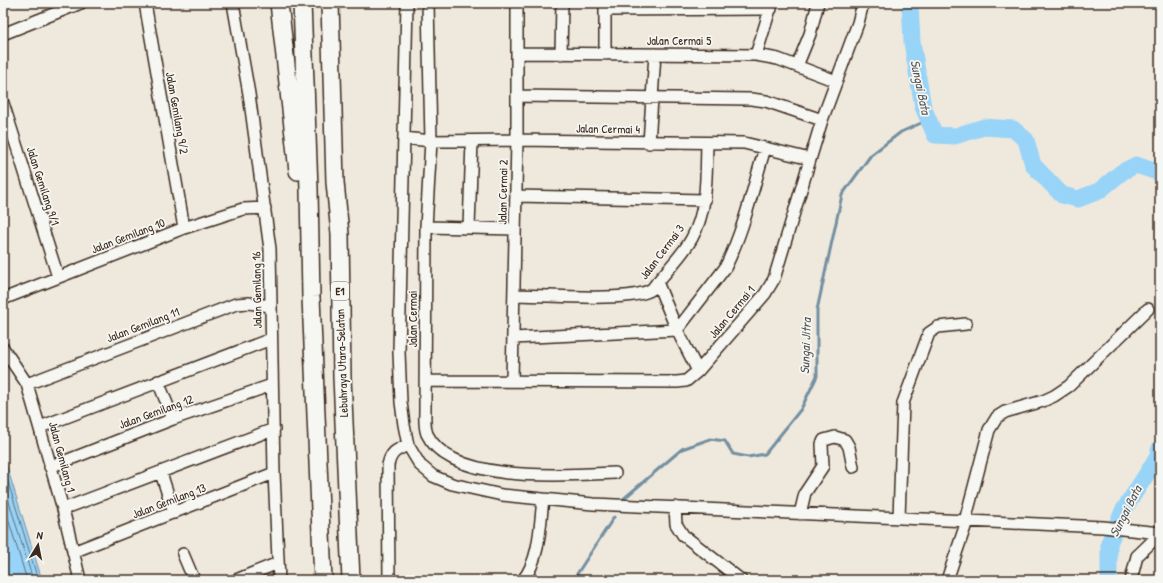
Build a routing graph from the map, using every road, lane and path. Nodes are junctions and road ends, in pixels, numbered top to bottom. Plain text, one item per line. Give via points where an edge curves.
1 (81, 3) edge
2 (145, 3) edge
3 (233, 3) edge
4 (279, 3) edge
5 (302, 3) edge
6 (330, 3) edge
7 (341, 3) edge
8 (407, 3) edge
9 (428, 3) edge
10 (517, 3) edge
11 (562, 3) edge
12 (818, 3) edge
13 (863, 3) edge
14 (605, 6) edge
15 (772, 6) edge
16 (3, 34) edge
17 (518, 53) junction
18 (561, 54) junction
19 (605, 54) junction
20 (655, 54) junction
21 (756, 55) junction
22 (797, 66) junction
23 (836, 82) junction
24 (517, 96) junction
25 (652, 97) junction
26 (3, 103) edge
27 (822, 120) junction
28 (404, 138) junction
29 (517, 140) junction
30 (431, 141) junction
31 (472, 141) junction
32 (649, 142) junction
33 (707, 143) junction
34 (765, 148) junction
35 (810, 159) junction
36 (516, 196) junction
37 (705, 200) junction
38 (265, 208) junction
39 (426, 227) junction
40 (184, 228) junction
41 (309, 228) junction
42 (469, 228) junction
43 (515, 229) junction
44 (340, 234) junction
45 (58, 277) junction
46 (657, 282) junction
47 (514, 295) junction
48 (3, 298) edge
49 (270, 306) junction
50 (1148, 309) dead end
51 (966, 324) dead end
52 (677, 330) junction
53 (513, 338) junction
54 (271, 340) junction
55 (3, 348) edge
56 (698, 371) junction
57 (158, 381) junction
58 (426, 381) junction
59 (512, 381) junction
60 (27, 384) junction
61 (272, 385) junction
62 (173, 419) junction
63 (40, 427) junction
64 (274, 429) junction
65 (408, 445) junction
66 (50, 467) junction
67 (853, 467) dead end
68 (161, 473) junction
69 (615, 473) dead end
70 (274, 474) junction
71 (543, 499) junction
72 (675, 507) junction
73 (63, 509) junction
74 (174, 513) junction
75 (800, 514) junction
76 (899, 518) junction
77 (966, 521) junction
78 (1158, 533) edge
79 (73, 552) junction
80 (184, 554) dead end
81 (278, 563) junction
82 (80, 580) edge
83 (194, 580) edge
84 (236, 580) edge
85 (279, 580) edge
86 (323, 580) edge
87 (351, 580) edge
88 (389, 580) edge
89 (523, 580) edge
90 (741, 580) edge
91 (947, 580) edge
92 (1131, 580) edge

1 - 16 street
2 - 40 street, Jalan Gemilang 9/2
3 - 38 street, Jalan Gemilang 16
4 - 41 highway via 300,186
5 - 41 highway
6 - 44 highway, Lebuhraya Utara–Selatan / E1
7 - 44 highway via 344,182
8 - 28 street
9 - 30 street, Jalan Cermai
10 - 17 street, Jalan Cermai 2
11 - 18 street
12 - 22 street via 810,34
13 - 23 street, Jalan Cermai 1
14 - 15 street
14 - 19 street
15 - 21 street
17 - 18 street, Jalan Cermai 5
17 - 24 street, Jalan Cermai 2
18 - 19 street, Jalan Cermai 5
19 - 20 street, Jalan Cermai 5
20 - 21 street, Jalan Cermai 5
20 - 25 street
21 - 22 street, Jalan Cermai 5
22 - 23 street, Jalan Cermai 5
23 - 27 street, Jalan Cermai 1
24 - 25 street
24 - 29 street, Jalan Cermai 2
25 - 27 street via 766,101
25 - 32 street
26 - 45 street, Jalan Gemilang 9/1
27 - 35 street, Jalan Cermai 1
28 - 30 street, Jalan Cermai 4
28 - 65 street via 399,352 401,402
29 - 31 street, Jalan Cermai 4
29 - 32 street, Jalan Cermai 4
29 - 36 street, Jalan Cermai 2
30 - 31 street, Jalan Cermai 4
30 - 39 street, Jalan Cermai
31 - 42 street
32 - 33 street, Jalan Cermai 4
33 - 34 street, Jalan Cermai 4 via 744,143
33 - 37 street, Jalan Cermai 3
34 - 35 street, Jalan Cermai 4
34 - 52 street via 738,240 730,258
35 - 56 street, Jalan Cermai 1 via 771,284
36 - 37 street
36 - 43 street, Jalan Cermai 2
37 - 46 street, Jalan Cermai 3 via 692,239
38 - 40 street, Jalan Gemilang 10 via 243,209
38 - 49 street, Jalan Gemilang 16 via 270,249
39 - 42 street
39 - 58 street, Jalan Cermai
40 - 45 street, Jalan Gemilang 10
41 - 86 highway
42 - 43 street
43 - 47 street, Jalan Cermai 2
44 - 87 highway, Lebuhraya Utara–Selatan / E1 via 342,377
45 - 48 street, Jalan Gemilang 10
46 - 47 street, Jalan Cermai 3 via 646,293 638,295
46 - 52 street
47 - 53 street, Jalan Cermai 2
49 - 54 street, Jalan Gemilang 16
49 - 60 street, Jalan Gemilang 11 via 236,304
50 - 77 street via 1061,392 1043,401 1004,412 997,417 989,430
51 - 76 street via 938,327 929,333 903,403
52 - 53 street
52 - 56 street
53 - 59 street, Jalan Cermai 2
54 - 57 street
54 - 61 street, Jalan Gemilang 16
55 - 60 street, Jalan Gemilang 1
56 - 59 street, Jalan Cermai 1 via 686,381 677,382
57 - 62 street
57 - 63 street
58 - 59 street, Jalan Cermai 1
58 - 69 street, Jalan Cermai via 427,432 434,444 455,461 503,472 549,475
60 - 63 street, Jalan Gemilang 1
61 - 62 street, Jalan Gemilang 12
61 - 64 street, Jalan Gemilang 16
62 - 66 street, Jalan Gemilang 12
63 - 66 street, Jalan Gemilang 1
64 - 68 street
64 - 70 street, Jalan Gemilang 16
65 - 71 street via 420,465 433,476 452,484 502,495
65 - 88 street via 395,450 388,465
66 - 73 street, Jalan Gemilang 1
67 - 75 street via 845,440 835,437 824,440 823,466 805,493
68 - 73 street
68 - 74 street
70 - 74 street, Jalan Gemilang 13
70 - 81 street, Jalan Gemilang 16
71 - 72 street
71 - 89 street via 538,540 528,574
72 - 75 street
72 - 90 street via 676,524 683,535
73 - 79 street, Jalan Gemilang 1
74 - 79 street, Jalan Gemilang 13
75 - 76 street
76 - 77 street
77 - 78 street via 1103,526
77 - 91 street
78 - 92 street via 1137,556
79 - 82 street, Jalan Gemilang 1
80 - 83 street
81 - 84 street
81 - 85 street, Jalan Gemilang 16

